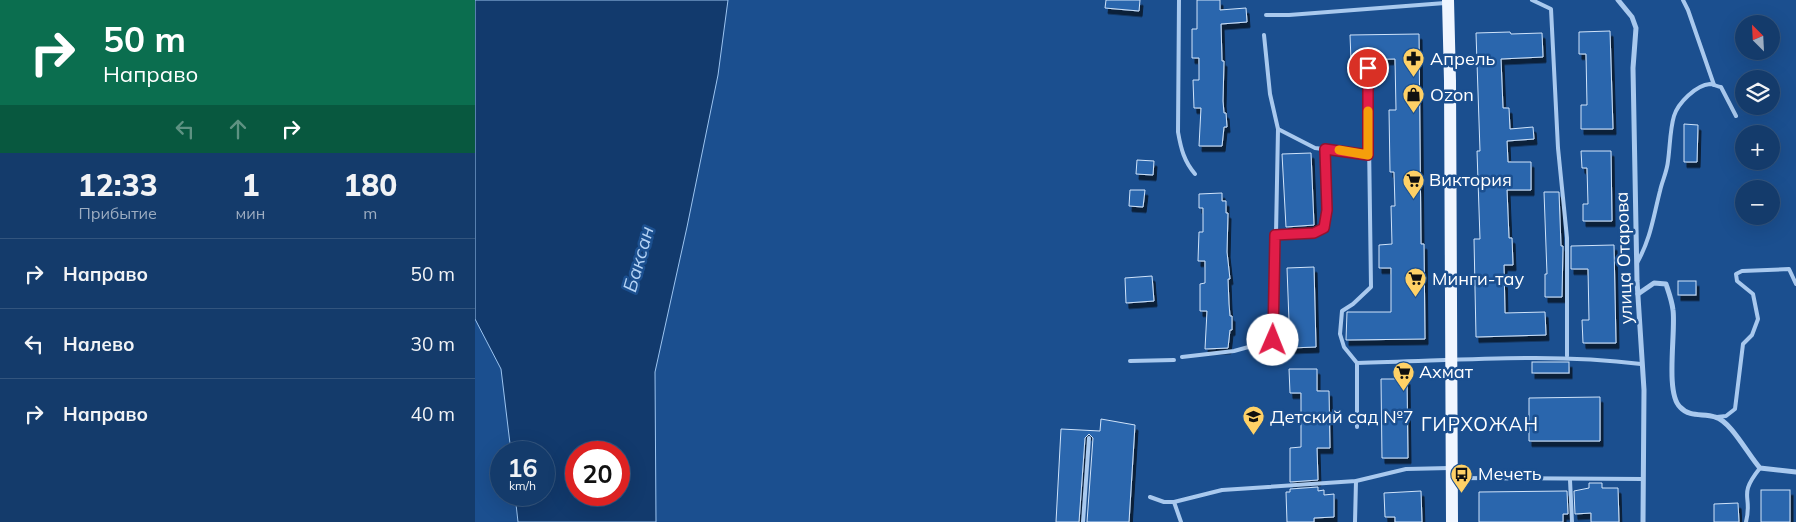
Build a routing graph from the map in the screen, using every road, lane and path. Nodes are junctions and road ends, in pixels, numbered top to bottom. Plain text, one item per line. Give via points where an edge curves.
1 (1179, 0) edge
2 (1532, 0) edge
3 (1618, 0) edge
4 (1683, 0) edge
5 (1448, 1) edge
6 (1266, 15) dead end
7 (1264, 35) dead end
8 (1368, 68) dead end
9 (1714, 85) junction
10 (1737, 116) dead end
11 (1278, 129) junction
12 (1325, 149) junction
13 (1368, 155) junction
14 (1195, 174) dead end
15 (1275, 235) junction
16 (1637, 263) junction
17 (1796, 284) edge
18 (1638, 294) junction
19 (1567, 356) junction
20 (1182, 357) dead end
21 (1450, 358) junction
22 (1174, 360) dead end
23 (1130, 361) dead end
24 (1357, 364) junction
25 (1641, 364) junction
26 (1717, 417) junction
27 (1357, 427) dead end
28 (1089, 438) dead end
29 (1760, 468) junction
30 (1796, 472) edge
31 (1450, 473) junction
32 (1643, 479) junction
33 (1571, 480) junction
34 (1356, 481) junction
35 (1150, 497) dead end
36 (1175, 502) junction
37 (1083, 522) edge
38 (1181, 522) edge
39 (1355, 522) edge
40 (1452, 522) edge
41 (1572, 522) edge
42 (1643, 522) edge
43 (1746, 522) edge

1 - 14 lane via 1178,132 1187,165
2 - 19 lane via 1551,8 1558,148 1567,238
3 - 16 street, улица Отарова via 1637,28 1633,68
4 - 9 lane
5 - 6 lane
5 - 21 main road
7 - 11 lane via 1270,94
8 - 13 lane
9 - 10 lane via 1721,87
9 - 16 lane via 1699,88 1688,96 1674,116 1668,164 1659,191 1656,215 1647,245
11 - 12 lane via 1315,148
11 - 15 lane
12 - 13 lane
12 - 15 lane via 1327,210 1324,228 1314,233
13 - 24 lane via 1371,287 1341,311 1343,347
15 - 20 lane via 1273,340 1234,351
16 - 18 street, улица Отарова
17 - 26 lane via 1789,269 1736,274 1737,281 1753,294 1758,319 1752,335 1743,344 1735,409 1726,416
18 - 25 street, улица Отарова
18 - 26 street via 1654,282 1666,284 1673,311 1675,400 1689,414
19 - 21 lane
19 - 25 lane
21 - 24 lane
21 - 31 main road
22 - 23 lane
24 - 27 lane
25 - 32 street, улица Отарова via 1644,390
26 - 29 street via 1741,439
28 - 37 lane
29 - 30 street
29 - 43 lane via 1748,482
31 - 33 lane
31 - 34 lane via 1406,469
31 - 40 main road
32 - 33 lane
32 - 42 street, улица Отарова
33 - 41 lane
34 - 36 lane via 1221,490
34 - 39 lane
35 - 36 lane
36 - 38 lane

